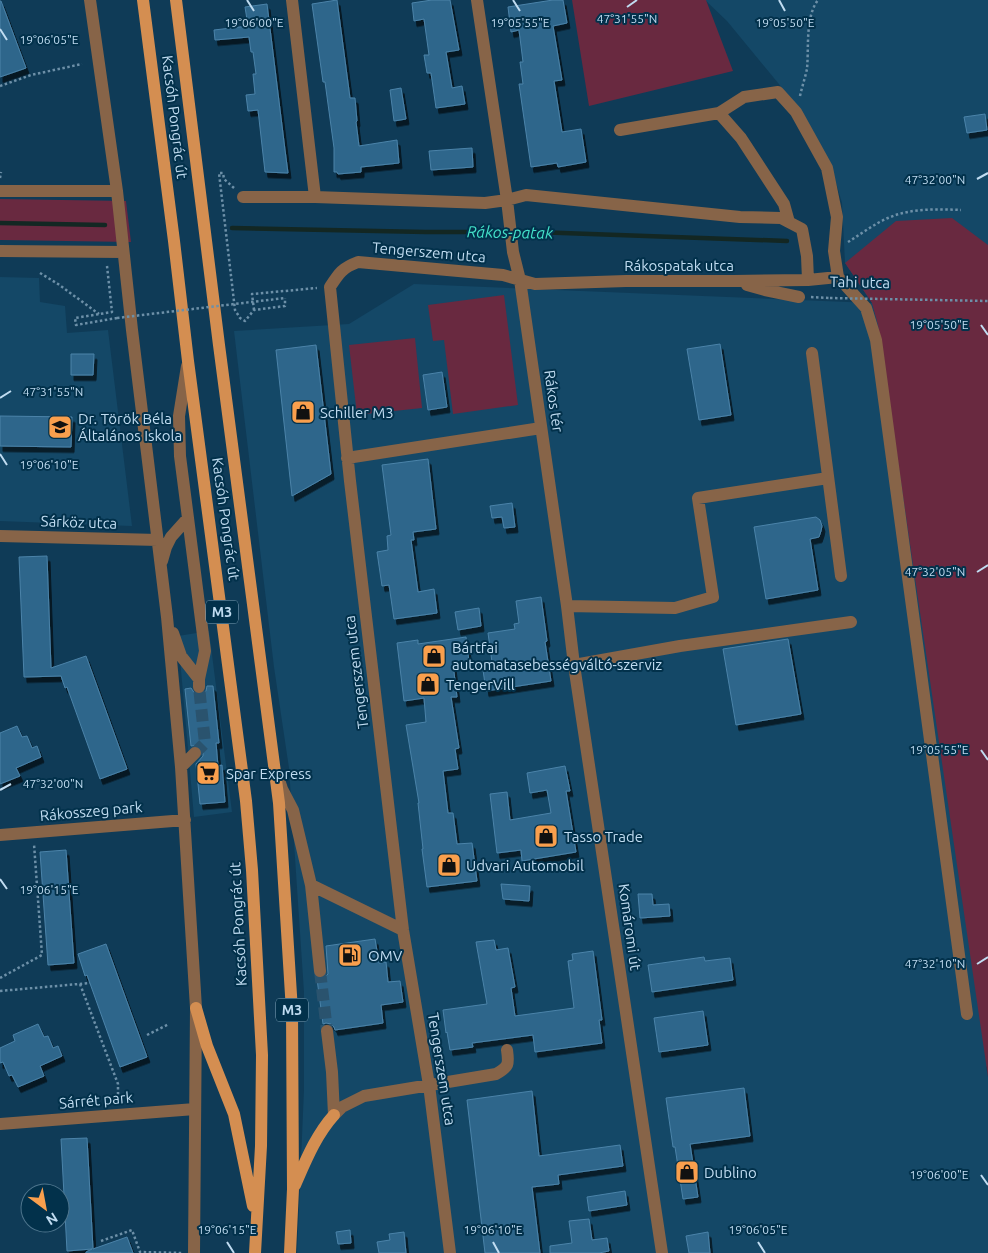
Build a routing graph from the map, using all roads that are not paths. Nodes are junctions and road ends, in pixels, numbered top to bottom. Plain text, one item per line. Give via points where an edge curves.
1 (90, 0) edge
2 (143, 0) edge
3 (176, 0) edge
4 (292, 0) edge
5 (477, 0) edge
6 (719, 113) junction
7 (620, 130) dead end
8 (0, 191) edge
9 (117, 191) junction
10 (243, 197) road end
11 (315, 198) junction
12 (507, 200) junction
13 (789, 222) junction
14 (0, 251) edge
15 (124, 252) junction
16 (838, 277) junction
17 (520, 280) junction
18 (808, 280) junction
19 (733, 282) junction
20 (799, 297) road end
21 (812, 353) dead end
22 (188, 361) junction
23 (541, 428) junction
24 (347, 458) junction
25 (828, 478) junction
26 (188, 518) junction
27 (0, 536) edge
28 (158, 540) junction
29 (161, 566) junction
30 (841, 576) dead end
31 (567, 606) junction
32 (167, 617) junction
33 (851, 622) dead end
34 (574, 666) junction
35 (195, 753) tunnel mouth
36 (181, 767) junction
37 (275, 768) junction
38 (184, 820) junction
39 (0, 834) edge
40 (311, 885) junction
41 (403, 930) junction
42 (320, 971) tunnel mouth
43 (196, 1008) junction
44 (967, 1014) dead end
45 (327, 1031) tunnel mouth
46 (508, 1050) dead end
47 (429, 1085) junction
48 (195, 1108) junction
49 (334, 1115) junction
50 (0, 1124) edge
51 (293, 1189) junction
52 (257, 1227) junction
53 (194, 1253) edge
54 (256, 1253) edge
55 (290, 1253) edge
56 (450, 1253) edge
57 (662, 1253) edge

1 - 9 street
2 - 22 main road, Kacsóh Pongrác út / M3
3 - 37 main road, Kacsóh Pongrác út / M3
4 - 11 street
5 - 12 street, Rákos tér
6 - 7 street
6 - 13 street via 747,146 784,204
6 - 16 street via 744,96 778,92 796,112 827,168 837,217 834,251
8 - 9 street
9 - 15 street
10 - 11 street
11 - 12 street via 485,203
12 - 13 street via 526,195 740,217 781,218
12 - 17 street, Rákos tér
13 - 18 street via 802,229
14 - 15 street
15 - 28 street
16 - 18 street, Rákospatak utca
16 - 44 street via 866,308 876,340
17 - 19 street, Rákospatak utca via 535,284
17 - 23 street, Rákos tér
17 - 24 street, Tengerszem utca via 503,275 358,262 346,266 338,274 330,287
18 - 19 street, Rákospatak utca
19 - 20 street
21 - 25 street
22 - 26 street via 180,416 180,456
22 - 52 main road, Kacsóh Pongrác út / M3 via 245,792 252,870 262,1055
23 - 24 street
23 - 31 street, Rákos tér
24 - 41 street, Tengerszem utca
25 - 30 street
25 - 31 street via 698,498 713,597 675,608
26 - 29 street via 171,538
26 - 32 street via 205,651 199,683 181,656
27 - 28 street, Sárköz utca
28 - 29 street
29 - 32 street
31 - 34 street, Komáromi út
32 - 36 street
33 - 34 street via 680,646
34 - 57 street, Komáromi út
35 - 36 street
36 - 38 street
37 - 40 street via 293,810
37 - 51 main road, Kacsóh Pongrác út / M3 via 292,1011
38 - 39 street, Rákosszeg park
38 - 43 street
40 - 41 street
40 - 42 street
41 - 47 street, Tengerszem utca
43 - 48 street
43 - 52 main road via 234,1114
45 - 49 street
46 - 47 street via 506,1069 496,1074
47 - 49 street via 364,1096
47 - 56 street, Tengerszem utca
48 - 50 street, Sárrét park
48 - 53 street
49 - 51 main road via 324,1125
51 - 55 main road, Kacsóh Pongrác út / M3
52 - 54 main road, Kacsóh Pongrác út / M3

